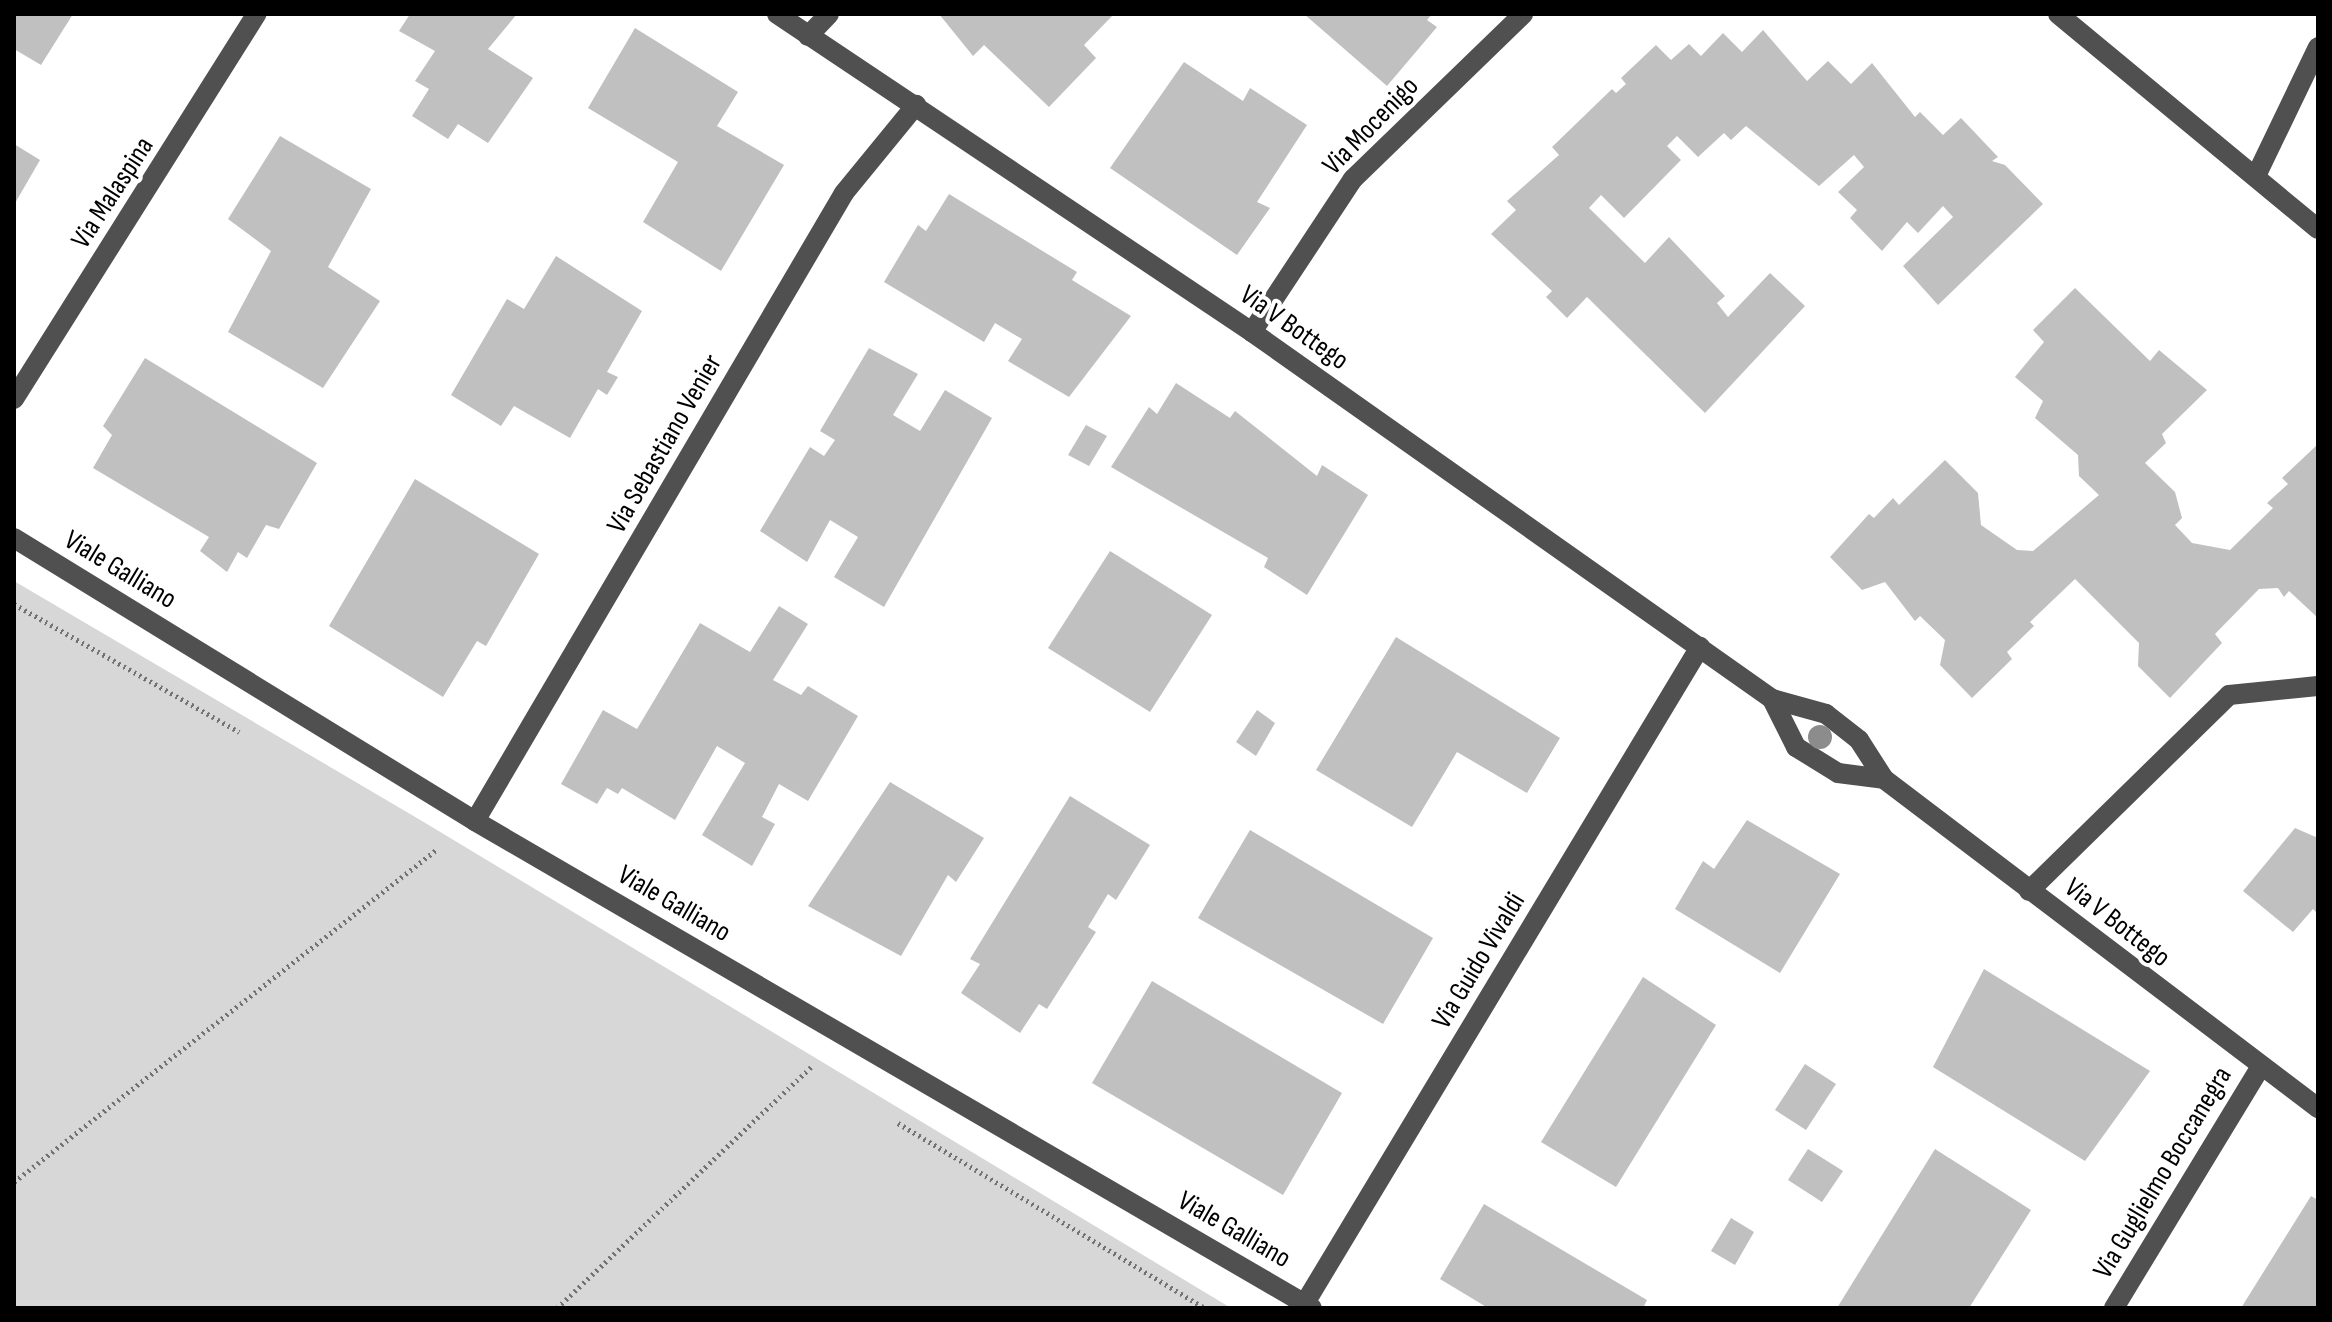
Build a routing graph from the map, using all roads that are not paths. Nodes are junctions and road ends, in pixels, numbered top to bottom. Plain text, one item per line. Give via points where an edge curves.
1 (256, 14) edge
2 (777, 14) edge
3 (829, 14) edge
4 (1523, 14) edge
5 (2058, 14) edge
6 (808, 36) junction
7 (2318, 47) edge
8 (916, 105) junction
9 (2256, 176) junction
10 (2318, 229) edge
11 (1252, 332) junction
12 (14, 399) edge
13 (14, 538) edge
14 (1700, 647) junction
15 (2318, 686) edge
16 (1772, 699) junction
17 (1884, 779) junction
18 (475, 821) junction
19 (2029, 891) junction
20 (2260, 1068) junction
21 (2318, 1108) edge
22 (1309, 1306) edge
23 (2114, 1308) edge

1 - 12 street, Via Malaspina
2 - 6 street, Via V Bottego
3 - 6 street
4 - 11 street, Via Mocenigo via 1353,179
5 - 9 street
6 - 8 street, Via V Bottego
7 - 9 street
8 - 11 street, Via V Bottego
8 - 18 street, Via Sebastiano Venier via 844,193
9 - 10 street
11 - 14 street, Via V Bottego
13 - 18 street, Viale Galliano
14 - 16 street, Via V Bottego
14 - 22 street, Via Guido Vivaldi
15 - 19 street via 2229,695
16 - 17 street, Via V Bottego via 1826,714 1859,740
16 - 17 street, Via V Bottego via 1796,747 1838,773
17 - 19 street, Via V Bottego
18 - 22 street, Viale Galliano
19 - 20 street, Via V Bottego
20 - 21 street, Via V Bottego
20 - 23 street, Via Guglielmo Boccanegra

